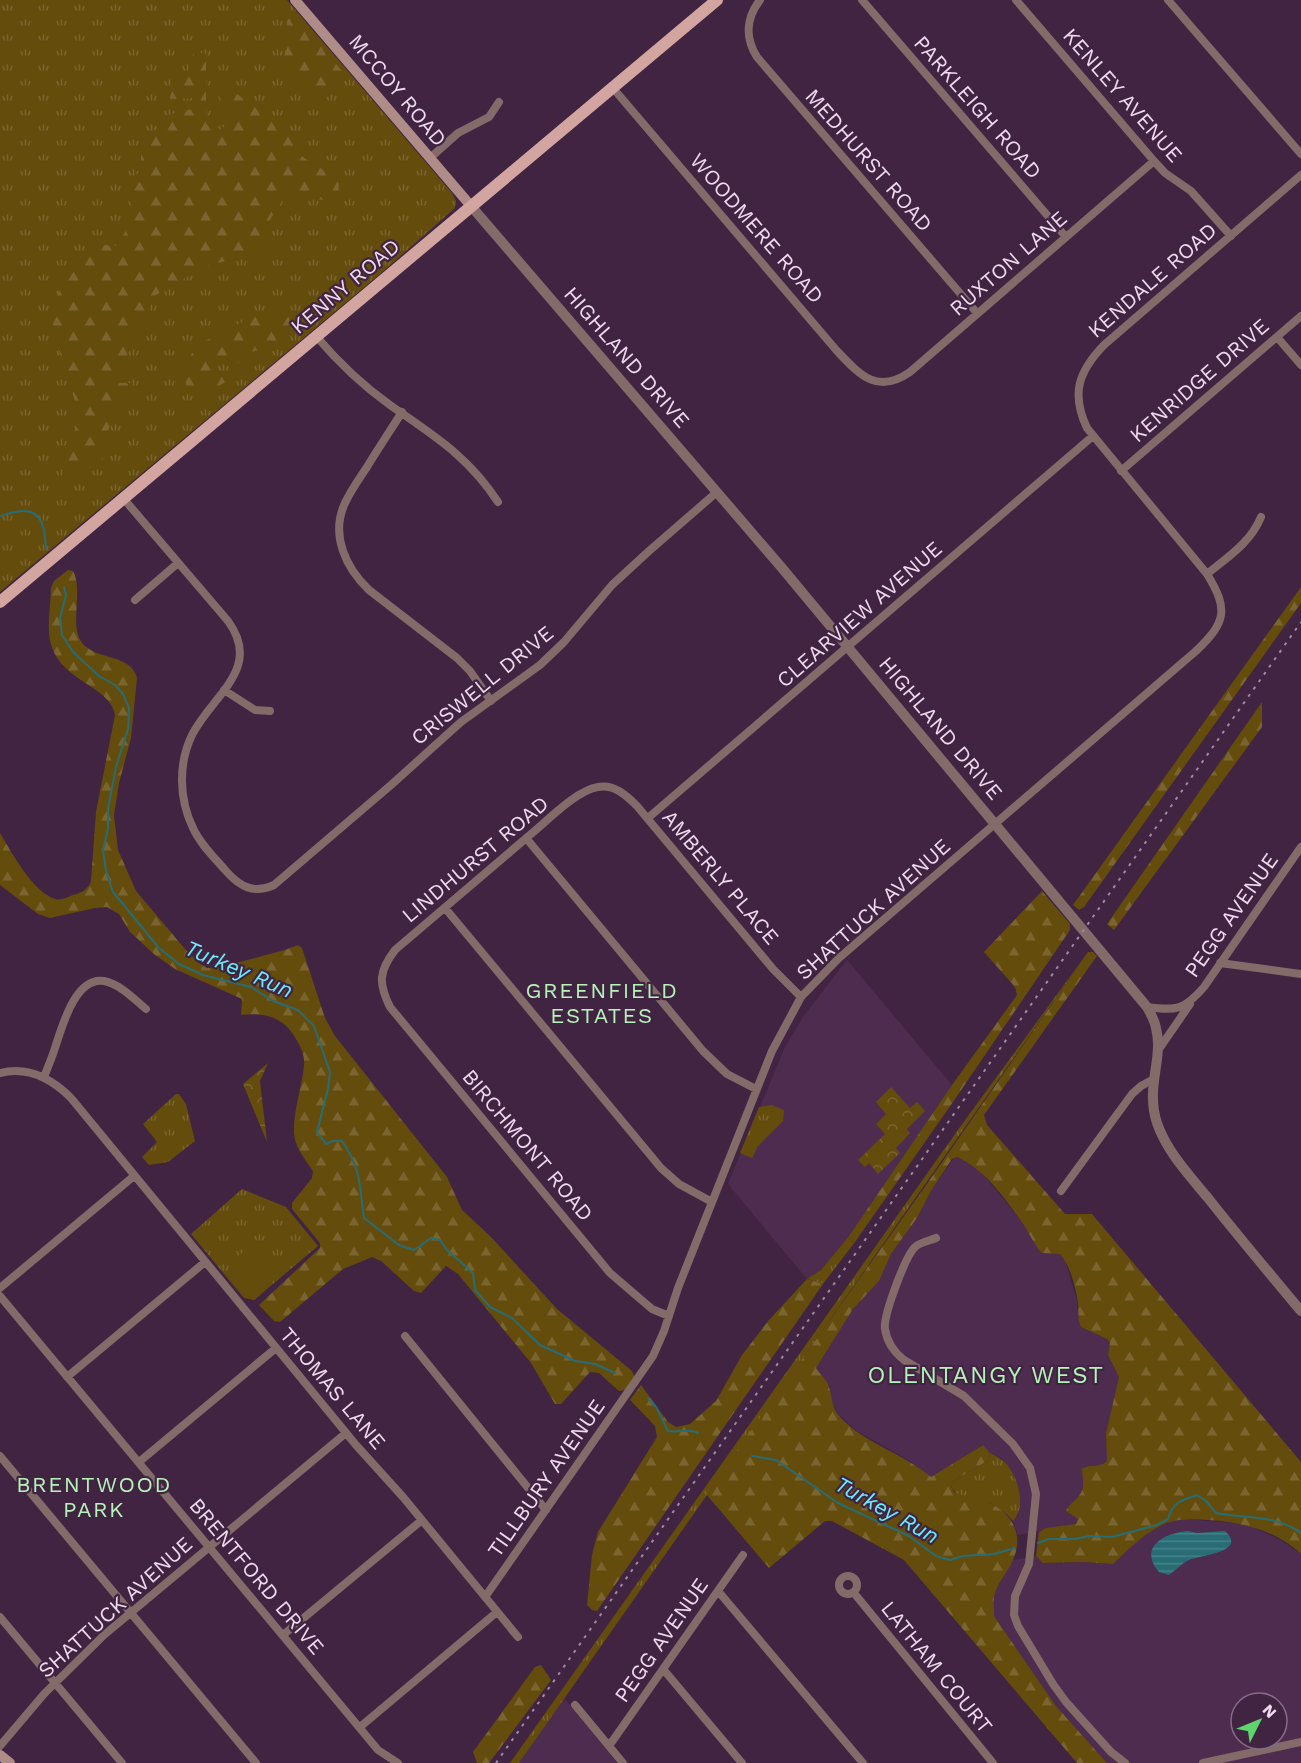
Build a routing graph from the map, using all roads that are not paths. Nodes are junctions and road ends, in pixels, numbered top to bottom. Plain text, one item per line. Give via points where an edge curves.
1 (295, 0) edge
2 (717, 0) edge
3 (760, 0) edge
4 (862, 0) edge
5 (1016, 0) edge
6 (1168, 0) edge
7 (612, 87) junction
8 (499, 102) dead end
9 (1301, 154) edge
10 (430, 158) junction
11 (1154, 161) junction
12 (1301, 175) edge
13 (471, 206) junction
14 (1231, 236) junction
15 (1066, 237) junction
16 (977, 313) junction
17 (1301, 316) edge
18 (316, 336) junction
19 (1277, 337) junction
20 (1301, 365) edge
21 (881, 382) joint
22 (402, 412) junction
23 (1092, 436) junction
24 (1121, 471) junction
25 (717, 492) junction
26 (123, 498) junction
27 (498, 502) dead end
28 (1261, 517) dead end
29 (178, 563) junction
30 (1207, 574) junction
31 (135, 600) dead end
32 (0, 602) edge
33 (1221, 614) joint
34 (848, 647) junction
35 (224, 690) junction
36 (490, 701) junction
37 (270, 711) dead end
38 (608, 787) joint
39 (648, 818) junction
40 (994, 824) junction
41 (526, 838) junction
42 (1301, 847) edge
43 (445, 908) junction
44 (1220, 963) junction
45 (1301, 974) edge
46 (381, 979) joint
47 (801, 997) junction
48 (1190, 1003) junction
49 (1147, 1007) junction
50 (146, 1009) dead end
51 (1157, 1052) junction
52 (0, 1073) edge
53 (44, 1077) junction
54 (1152, 1080) junction
55 (756, 1089) junction
56 (134, 1176) junction
57 (1061, 1191) dead end
58 (712, 1202) junction
59 (936, 1238) dead end
60 (205, 1262) junction
61 (0, 1288) edge
62 (0, 1296) edge
63 (1301, 1311) edge
64 (669, 1316) junction
65 (405, 1336) dead end
66 (276, 1348) junction
67 (68, 1377) junction
68 (637, 1380) joint
69 (346, 1433) junction
70 (0, 1456) edge
71 (139, 1462) junction
72 (546, 1510) junction
73 (422, 1520) junction
74 (210, 1547) junction
75 (743, 1555) dead end
76 (718, 1591) junction
77 (854, 1593) dead end
78 (485, 1597) junction
79 (497, 1612) junction
80 (130, 1613) junction
81 (0, 1617) edge
82 (283, 1635) junction
83 (518, 1637) dead end
84 (663, 1669) junction
85 (55, 1683) junction
86 (575, 1705) dead end
87 (360, 1727) junction
88 (1301, 1742) edge
89 (0, 1746) edge
90 (609, 1746) junction
91 (0, 1755) edge
92 (10, 1763) edge
93 (122, 1763) edge
94 (256, 1763) edge
95 (398, 1763) edge
96 (623, 1763) edge
97 (742, 1763) edge
98 (863, 1763) edge
99 (993, 1763) edge
100 (1125, 1763) edge
101 (1203, 1763) edge

1 - 10 main road, MCCOY ROAD
2 - 7 main road, KENNY ROAD
3 - 16 street, MEDHURST ROAD via 748,24 749,42 757,57
4 - 15 street, PARKLEIGH ROAD
5 - 11 street, KENLEY AVENUE
6 - 9 street
7 - 13 main road, KENNY ROAD
7 - 21 street, WOODMERE ROAD via 837,351 859,374
8 - 10 street via 489,117 458,132
10 - 13 main road, MCCOY ROAD
11 - 14 street, KENLEY AVENUE via 1191,191
11 - 15 street, RUXTON LANE
12 - 14 street, KENDALE ROAD
13 - 18 main road, KENNY ROAD
13 - 25 street, HIGHLAND DRIVE
14 - 23 street, KENDALE ROAD via 1104,345 1085,368 1078,404
15 - 16 street, RUXTON LANE
16 - 21 street, RUXTON LANE via 910,372
17 - 19 street, KENRIDGE DRIVE
18 - 22 street via 342,365
18 - 26 main road, KENNY ROAD
19 - 20 street
19 - 24 street, KENRIDGE DRIVE
22 - 27 street via 457,453 484,480
22 - 36 street via 344,505 340,541 345,560 369,590 457,658
23 - 24 street, KENDALE ROAD
23 - 34 street, CLEARVIEW AVENUE
24 - 30 street, KENDALE ROAD
25 - 34 street, HIGHLAND DRIVE
25 - 36 street, CRISWELL DRIVE via 612,585 540,665
26 - 29 street
26 - 32 main road, KENNY ROAD
28 - 30 street via 1245,542
29 - 31 street
29 - 35 street via 238,638 238,666
30 - 33 street, KENDALE ROAD via 1219,593
33 - 40 street, SHATTUCK AVENUE via 1212,635 1196,651
34 - 39 street, CLEARVIEW AVENUE
34 - 40 street, HIGHLAND DRIVE
35 - 36 street, CRISWELL DRIVE via 192,735 181,783 193,830 231,877 257,890 274,885
35 - 37 street via 255,710
38 - 39 street, AMBERLY PLACE via 624,793
38 - 41 street, LINDHURST ROAD via 590,788
39 - 47 street, AMBERLY PLACE via 773,969
40 - 47 street, SHATTUCK AVENUE via 839,958
40 - 49 street, HIGHLAND DRIVE
41 - 43 street, LINDHURST ROAD
41 - 55 street via 702,1051 727,1074
42 - 44 street, PEGG AVENUE
43 - 46 street, LINDHURST ROAD via 395,950 385,963
43 - 58 street via 661,1168 679,1184
44 - 45 street
44 - 48 street, PEGG AVENUE
46 - 64 street, BIRCHMONT ROAD via 390,1007 610,1273 652,1309
47 - 55 street, SHATTUCK AVENUE via 771,1051
48 - 49 street, PEGG AVENUE via 1176,1008
48 - 51 street, PEGG AVENUE
49 - 51 street, HIGHLAND DRIVE via 1156,1028
50 - 53 street via 117,986 106,982 88,985 67,1010
51 - 54 street, HIGHLAND DRIVE
52 - 53 street via 10,1070
53 - 56 street, THOMAS LANE via 71,1098
54 - 57 street via 1132,1094
54 - 63 street, HIGHLAND DRIVE via 1152,1105 1166,1142
55 - 58 street, SHATTUCK AVENUE
56 - 60 street, THOMAS LANE
56 - 61 street
58 - 64 street, SHATTUCK AVENUE
59 - 100 street via 914,1248 905,1264 884,1324 887,1339 904,1360 964,1396 1021,1452 1030,1468 1036,1494 1029,1564 1015,1596 1014,1615 1059,1693
60 - 66 street, THOMAS LANE
60 - 67 street
62 - 67 street, BRENTFORD DRIVE
64 - 68 street, SHATTUCK AVENUE via 653,1356
65 - 72 street
66 - 69 street, THOMAS LANE
66 - 71 street
67 - 71 street, BRENTFORD DRIVE
68 - 72 street, TILLBURY AVENUE
69 - 73 street, THOMAS LANE
69 - 74 street, SHATTUCK AVENUE
70 - 80 street
71 - 74 street, BRENTFORD DRIVE
72 - 78 street, TILLBURY AVENUE
73 - 78 street, THOMAS LANE
73 - 82 street
74 - 80 street, SHATTUCK AVENUE
74 - 82 street, BRENTFORD DRIVE
75 - 76 street, PEGG AVENUE
76 - 84 street, PEGG AVENUE
76 - 98 street
77 - 99 street, LATHAM COURT
78 - 79 street, THOMAS LANE
79 - 83 street, THOMAS LANE
79 - 87 street
80 - 85 street, SHATTUCK AVENUE
80 - 94 street
81 - 85 street
82 - 87 street, BRENTFORD DRIVE
84 - 90 street, PEGG AVENUE
84 - 97 street
85 - 89 street, SHATTUCK AVENUE
85 - 93 street
86 - 90 street
87 - 95 street, BRENTFORD DRIVE via 378,1750
88 - 101 street
90 - 96 street
91 - 92 main road

